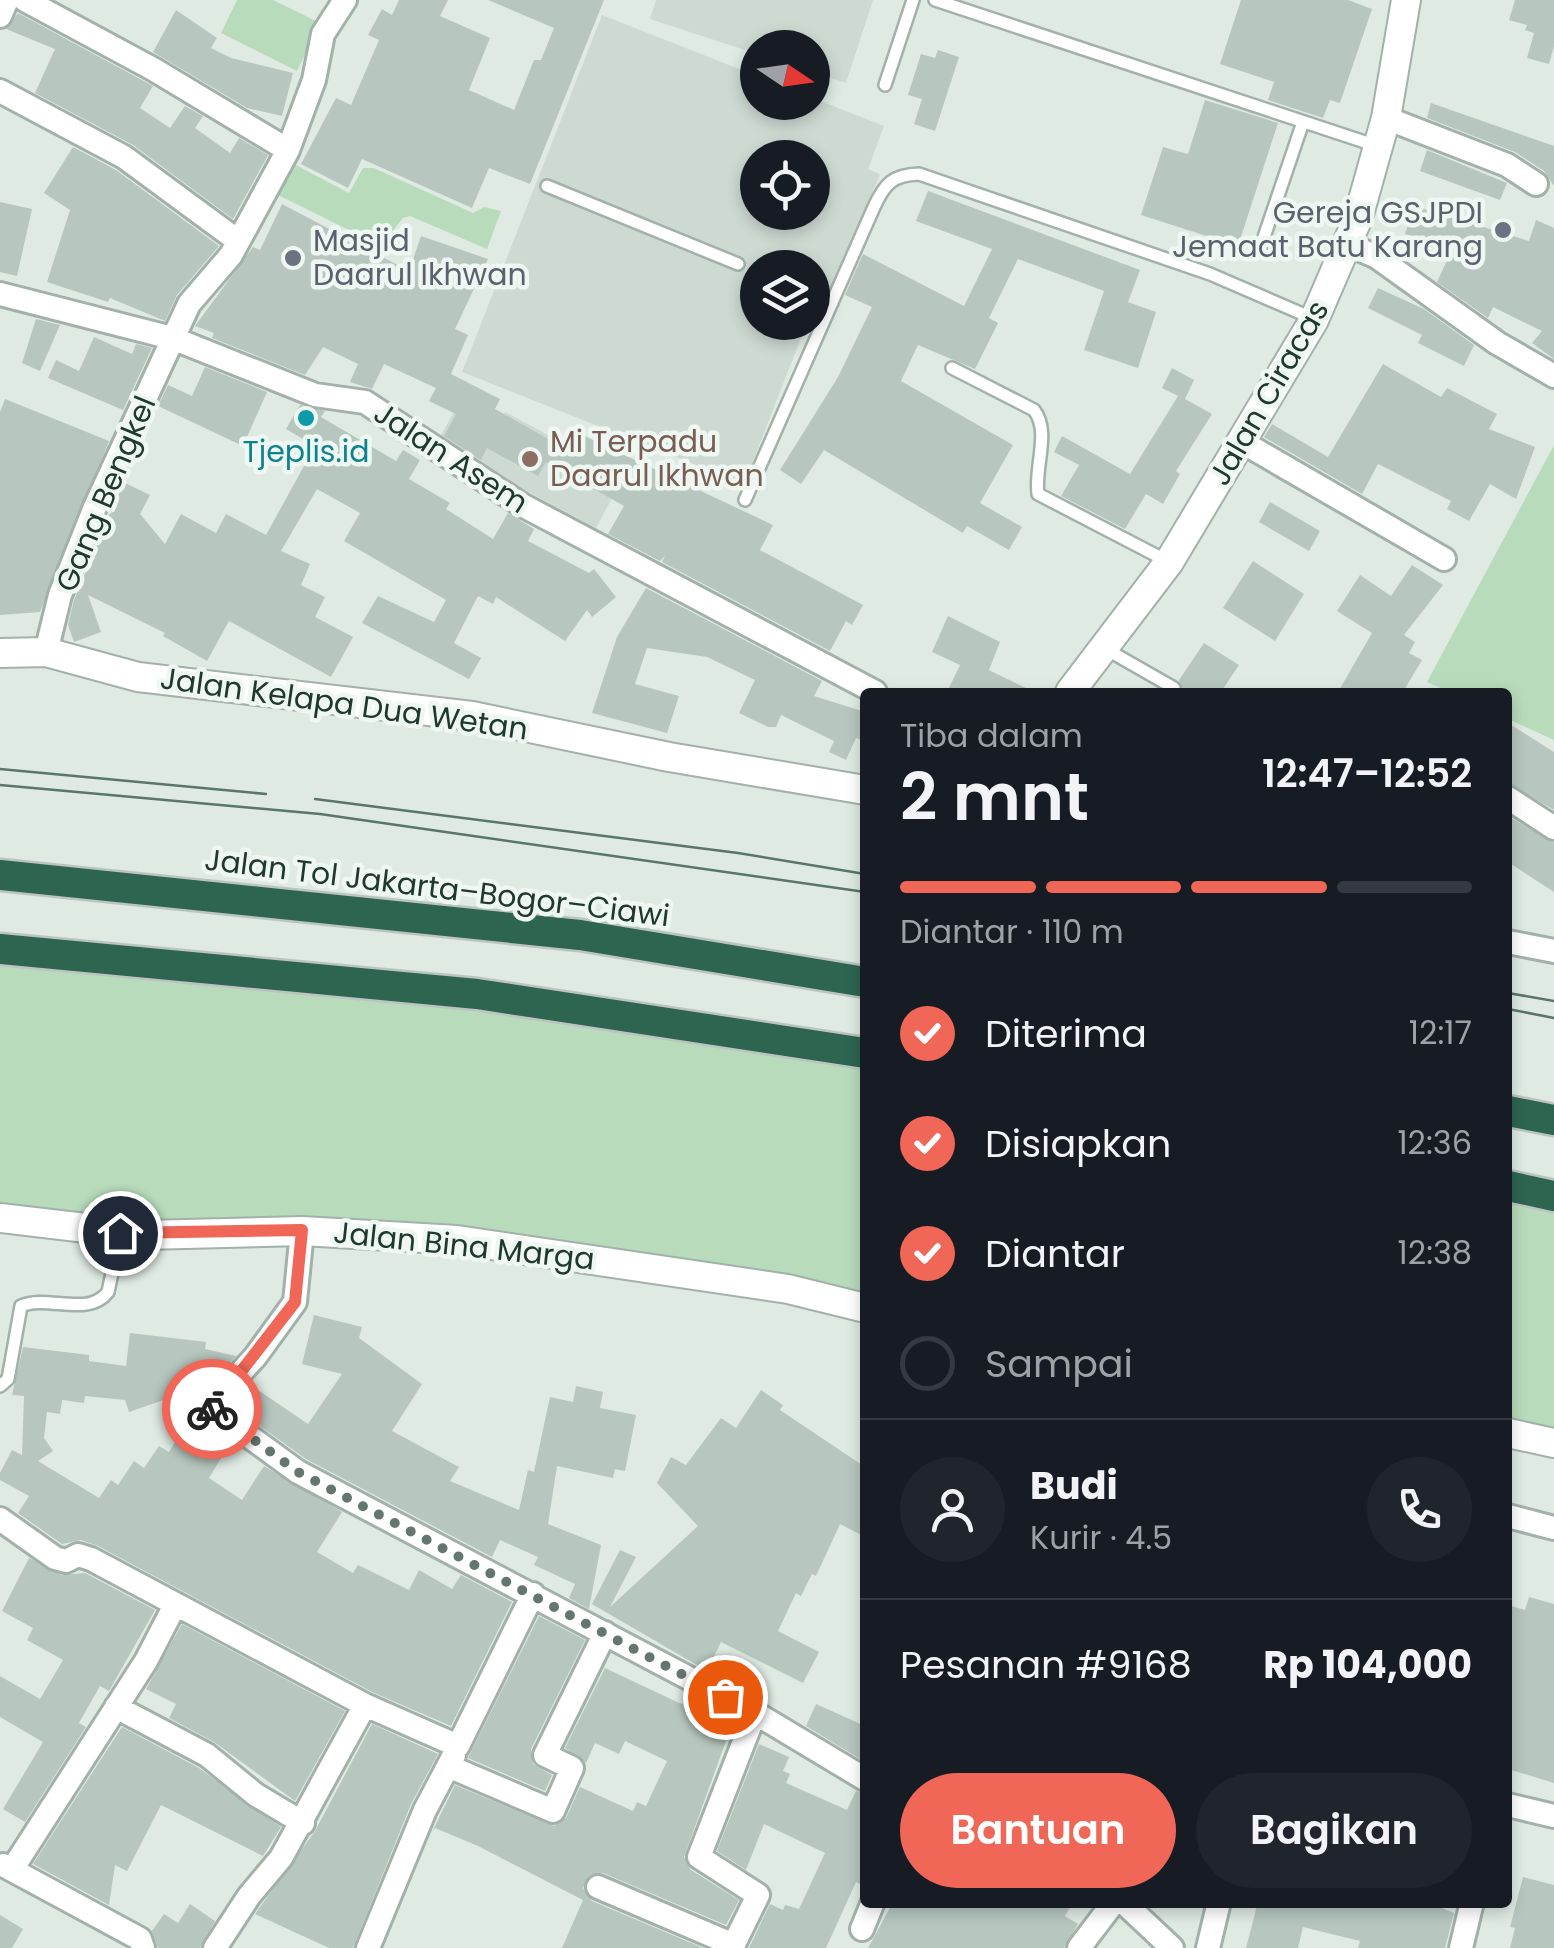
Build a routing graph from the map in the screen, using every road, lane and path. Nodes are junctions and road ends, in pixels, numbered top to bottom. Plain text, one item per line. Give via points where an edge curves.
1 (7, 0) edge
2 (25, 0) edge
3 (345, 0) edge
4 (913, 0) edge
5 (934, 0) edge
6 (1406, 0) edge
7 (0, 16) edge
8 (885, 86) dead end
9 (0, 91) edge
10 (1386, 118) junction
11 (1303, 122) junction
12 (1378, 146) junction
13 (288, 150) junction
14 (1536, 184) dead end
15 (547, 186) dead end
16 (238, 241) junction
17 (1349, 245) junction
18 (1262, 246) dead end
19 (738, 264) dead end
20 (0, 294) edge
21 (832, 302) joint
22 (1314, 320) junction
23 (172, 338) junction
24 (952, 368) dead end
25 (1554, 376) edge
26 (1242, 442) junction
27 (745, 500) dead end
28 (1444, 559) dead end
29 (1168, 562) junction
30 (1104, 648) junction
31 (0, 652) edge
32 (46, 652) junction
33 (867, 688) edge
34 (1073, 688) edge
35 (1174, 688) dead end
36 (860, 789) edge
37 (1512, 801) edge
38 (1554, 828) edge
39 (0, 875) edge
40 (1512, 943) edge
41 (0, 950) edge
42 (1554, 951) edge
43 (860, 981) edge
44 (860, 1053) edge
45 (1512, 1112) edge
46 (1554, 1120) edge
47 (1512, 1187) edge
48 (1554, 1196) edge
49 (0, 1218) edge
50 (302, 1230) junction
51 (120, 1233) junction
52 (860, 1307) edge
53 (0, 1386) edge
54 (1512, 1434) edge
55 (1554, 1443) edge
56 (1512, 1517) edge
57 (0, 1519) edge
58 (1554, 1528) edge
59 (534, 1594) junction
60 (175, 1605) junction
61 (605, 1632) junction
62 (364, 1705) junction
63 (116, 1707) junction
64 (755, 1713) junction
65 (453, 1756) junction
66 (860, 1775) edge
67 (1512, 1806) edge
68 (1554, 1816) edge
69 (303, 1823) junction
70 (7, 1866) edge
71 (598, 1887) dead end
72 (871, 1908) edge
73 (1109, 1908) edge
74 (1129, 1908) edge
75 (1218, 1908) edge
76 (1471, 1908) edge
77 (862, 1929) dead end
78 (733, 1946) edge
79 (143, 1948) edge
80 (216, 1948) edge
81 (368, 1948) edge
82 (1078, 1948) edge
83 (1172, 1948) edge
84 (1208, 1948) edge
85 (1461, 1948) edge

1 - 7 street
2 - 13 street
3 - 13 street, Gang Bengkel via 323,34
4 - 8 lane
5 - 11 lane
6 - 10 street, Jalan Ciracas
9 - 16 street via 124,157
10 - 12 street, Jalan Ciracas
10 - 14 street via 1507,165
11 - 12 lane
11 - 18 lane
12 - 17 street, Jalan Ciracas
13 - 16 street, Gang Bengkel
15 - 19 lane
16 - 23 street, Gang Bengkel via 196,292
17 - 22 street, Jalan Ciracas
17 - 25 street
20 - 23 street, Jalan Asem
21 - 22 lane via 884,186 898,175 919,174 1210,274
21 - 27 lane
22 - 26 street, Jalan Ciracas
23 - 32 street, Gang Bengkel via 76,552
23 - 33 street, Jalan Asem via 315,395 381,410 522,506
24 - 29 lane via 1040,418 1038,494
26 - 28 street
26 - 29 street, Jalan Ciracas
29 - 30 street, Jalan Ciracas
30 - 34 street, Jalan Ciracas
30 - 35 lane
31 - 32 street, Jalan Kelapa Dua Wetan
32 - 36 street, Jalan Kelapa Dua Wetan via 138,677 472,716
37 - 38 street
39 - 43 highway, Jalan Tol Jakarta–Bogor–Ciawi via 580,935
40 - 42 street
41 - 44 highway via 477,994
45 - 46 highway
47 - 48 highway
49 - 51 street, Jalan Bina Marga
50 - 51 street, Jalan Bina Marga
50 - 52 street, Jalan Bina Marga via 457,1240 788,1289
50 - 59 street via 295,1302 209,1407 298,1472
51 - 53 lane via 102,1299 21,1306 8,1379
54 - 55 street
56 - 58 street
57 - 60 street via 56,1558 82,1555
59 - 61 street
59 - 65 street
60 - 62 street
60 - 63 street
61 - 64 street
61 - 65 street via 546,1754 572,1768 553,1812
62 - 65 street
62 - 69 street
63 - 69 street via 206,1755
63 - 70 street
64 - 66 street
64 - 78 street via 700,1858 758,1894
65 - 81 street
67 - 68 street
69 - 80 street
70 - 79 street via 140,1938
71 - 78 street
72 - 77 street
73 - 82 street
74 - 83 street
75 - 84 street
76 - 85 street

